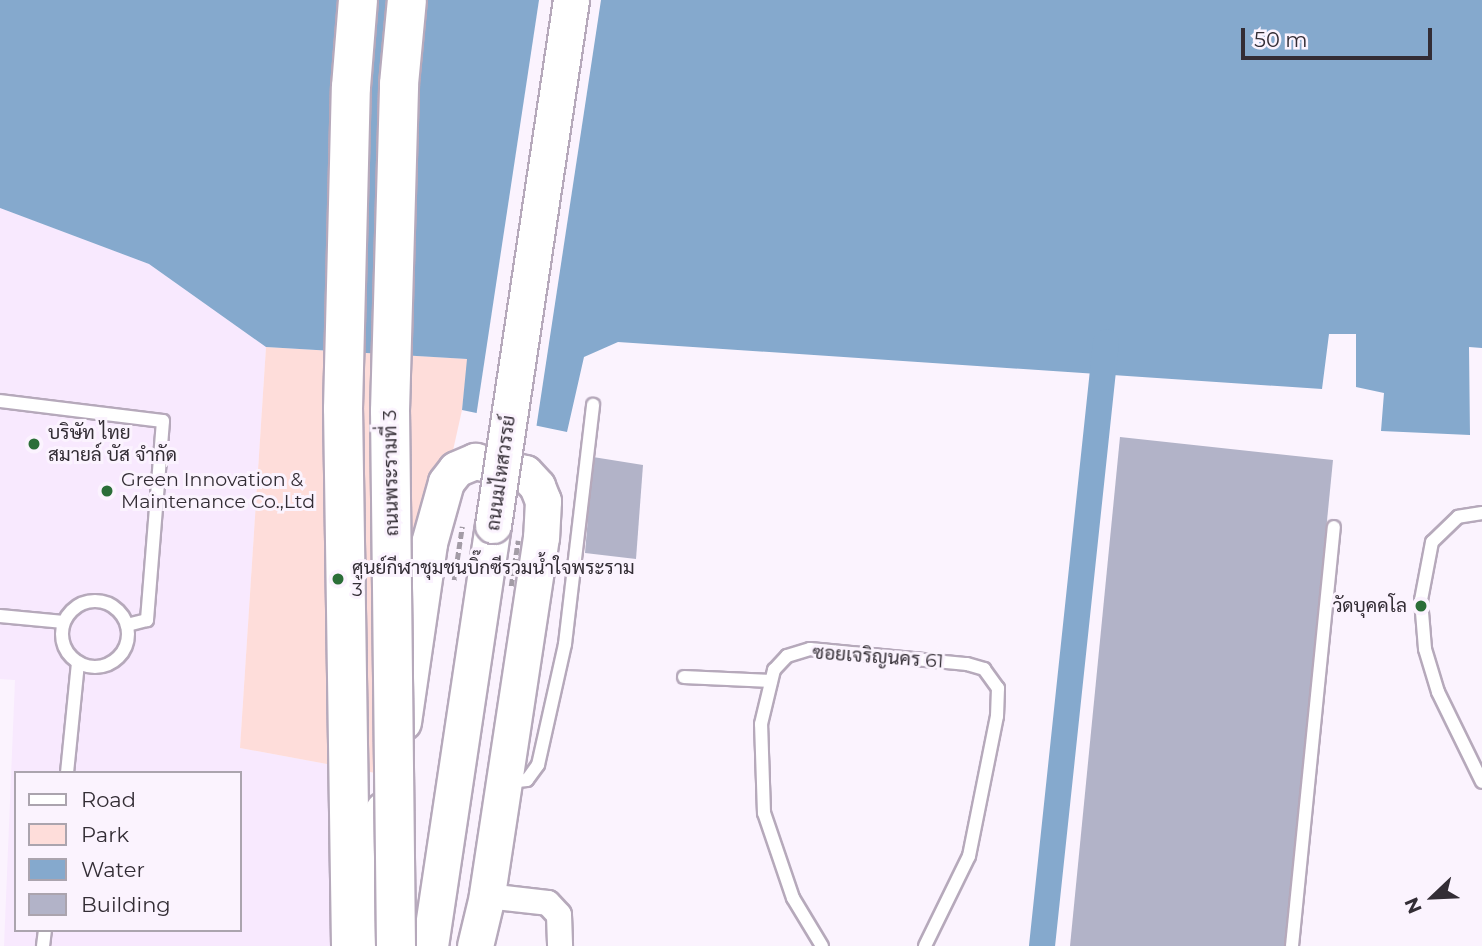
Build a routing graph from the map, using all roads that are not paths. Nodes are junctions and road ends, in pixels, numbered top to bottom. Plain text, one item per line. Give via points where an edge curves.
1 (358, 0) edge
2 (407, 0) edge
3 (571, 0) edge
4 (0, 401) edge
5 (593, 405) dead end
6 (1482, 513) edge
7 (1334, 527) dead end
8 (0, 616) edge
9 (64, 622) junction
10 (127, 625) junction
11 (78, 663) junction
12 (684, 677) dead end
13 (771, 681) junction
14 (67, 771) edge
15 (504, 782) junction
16 (1482, 782) edge
17 (487, 896) junction
18 (351, 946) edge
19 (370, 946) edge
20 (396, 946) edge
21 (430, 946) edge
22 (475, 946) edge
23 (560, 946) edge
24 (822, 946) edge
25 (925, 946) edge
26 (1292, 946) edge

1 - 18 main road via 351,87 343,409
2 - 20 main road, ถนนพระรามที่ 3, bridge via 399,83 390,411
3 - 21 main road, ถนนมไหสวรรย์, bridge
4 - 10 lane via 163,421 148,620
5 - 15 lane via 565,644 538,765 527,780
6 - 16 lane via 1458,517 1432,542 1421,600 1425,649 1438,692
7 - 26 lane
8 - 9 lane
9 - 10 lane via 76,607 96,601 115,608
9 - 11 lane via 64,645
10 - 11 lane via 120,657 100,667
11 - 14 lane
12 - 13 lane
13 - 24 lane, ซอยเจริญนคร 61 via 761,724 764,813 793,898
13 - 25 lane, ซอยเจริญนคร 61 via 787,656 810,649 967,664 984,668 994,678 997,716 969,856
15 - 17 main road
15 - 19 main road via 543,501 525,473 475,461 456,469 446,482 429,543 414,667 377,844
17 - 22 main road
17 - 23 street via 548,903 558,915

